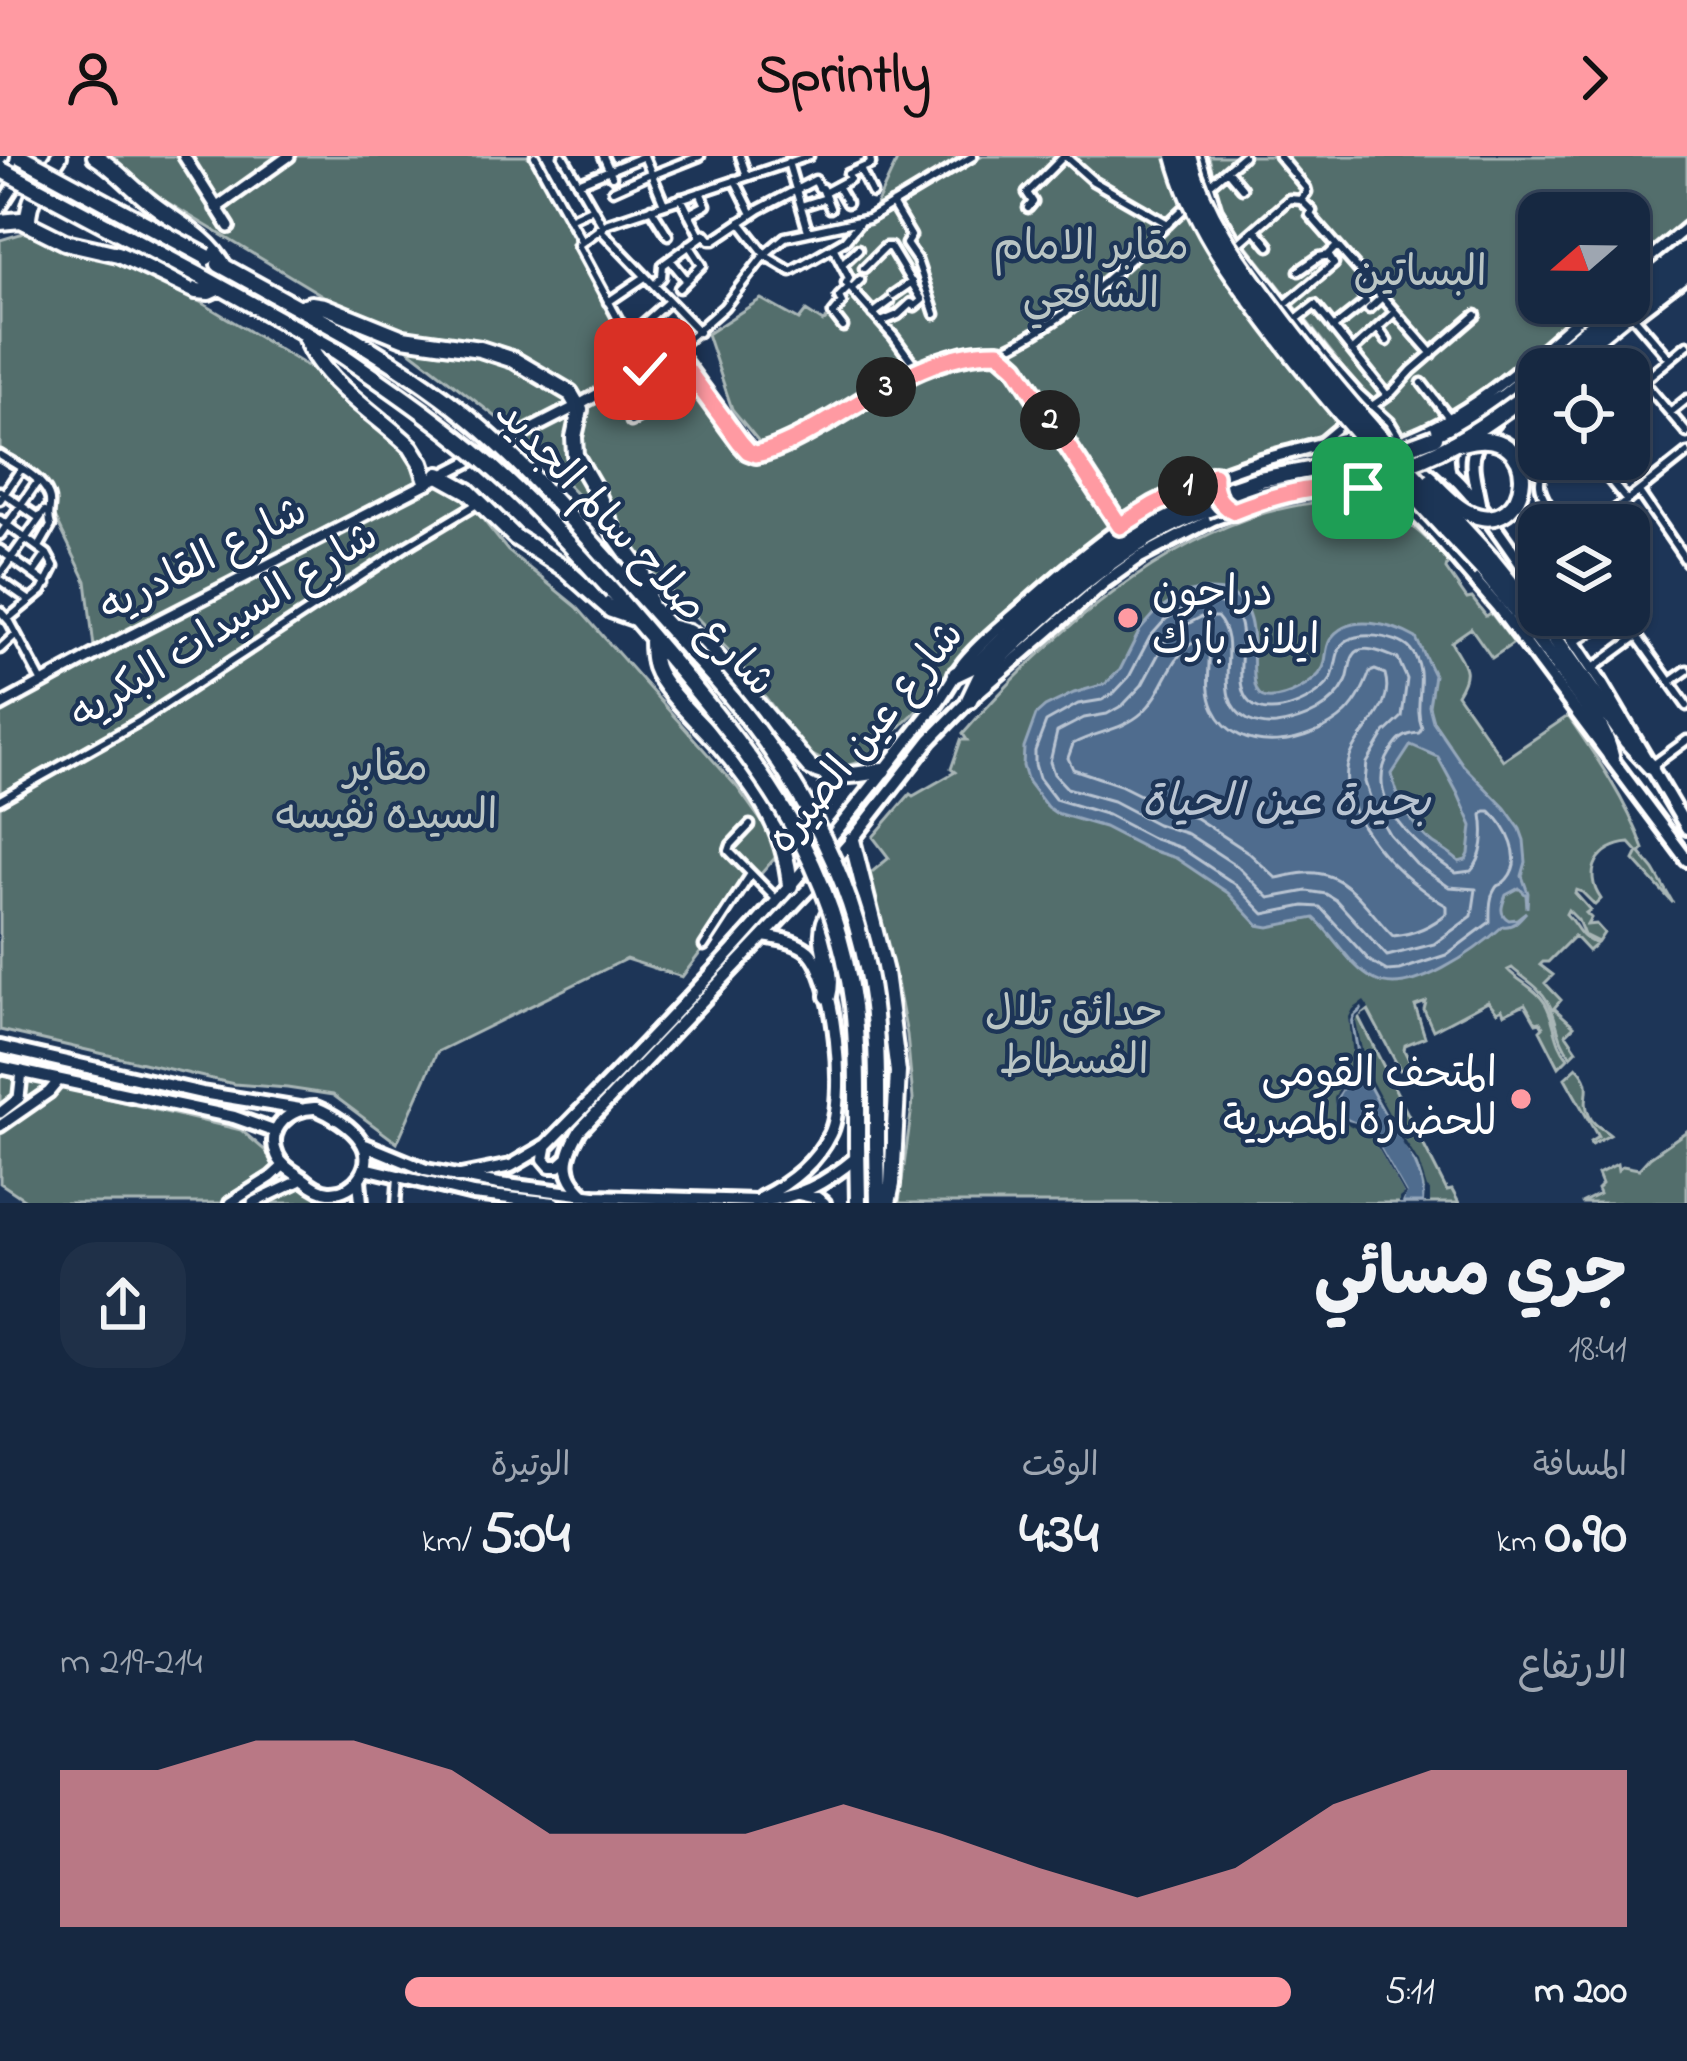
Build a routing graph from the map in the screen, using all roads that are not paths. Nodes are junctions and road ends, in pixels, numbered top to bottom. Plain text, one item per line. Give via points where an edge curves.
1 (20, 156) edge
2 (33, 156) edge
3 (59, 156) edge
4 (95, 156) edge
5 (184, 156) edge
6 (290, 156) edge
7 (535, 156) edge
8 (563, 156) edge
9 (603, 156) edge
10 (644, 156) edge
11 (740, 156) edge
12 (773, 156) edge
13 (809, 156) edge
14 (870, 156) edge
15 (973, 156) edge
16 (1064, 156) edge
17 (1173, 156) edge
18 (1189, 156) edge
19 (1202, 156) edge
20 (1243, 156) edge
21 (1279, 156) edge
22 (696, 157) edge
23 (792, 159) edge
24 (777, 166) junction
25 (0, 169) edge
26 (860, 169) junction
27 (1227, 170) junction
28 (611, 173) junction
29 (651, 174) junction
30 (747, 176) junction
31 (735, 180) junction
32 (578, 183) junction
33 (1209, 185) junction
34 (837, 186) junction
35 (1242, 188) dead end
36 (613, 190) dead end
37 (796, 190) junction
38 (700, 192) junction
39 (823, 193) junction
40 (872, 193) dead end
41 (681, 198) junction
42 (1301, 200) junction
43 (3, 203) edge
44 (847, 203) dead end
45 (664, 204) junction
46 (892, 204) junction
47 (1188, 205) junction
48 (801, 206) junction
49 (216, 208) junction
50 (593, 208) junction
51 (651, 208) junction
52 (830, 208) dead end
53 (1028, 208) dead end
54 (689, 214) junction
55 (752, 214) junction
56 (569, 219) junction
57 (658, 219) junction
58 (14, 222) edge
59 (740, 222) junction
60 (860, 222) junction
61 (1168, 224) junction
62 (1687, 226) edge
63 (229, 227) dead end
64 (601, 227) junction
65 (644, 228) dead end
66 (1255, 229) junction
67 (808, 231) junction
68 (668, 236) dead end
69 (700, 236) junction
70 (580, 244) junction
71 (1238, 244) junction
72 (689, 245) junction
73 (1268, 246) dead end
74 (1337, 246) junction
75 (833, 247) junction
76 (1687, 248) edge
77 (858, 249) dead end
78 (765, 255) junction
79 (1329, 255) junction
80 (1650, 257) edge
81 (670, 260) junction
82 (1687, 263) edge
83 (842, 264) junction
84 (224, 266) junction
85 (864, 268) dead end
86 (1299, 271) dead end
87 (1687, 275) edge
88 (646, 277) junction
89 (684, 277) dead end
90 (1650, 279) edge
91 (860, 280) dead end
92 (912, 282) junction
93 (1370, 283) junction
94 (653, 285) junction
95 (220, 287) junction
96 (679, 288) dead end
97 (850, 288) junction
98 (1382, 297) junction
99 (925, 298) junction
100 (670, 301) junction
101 (608, 302) junction
102 (1650, 303) edge
103 (1286, 305) junction
104 (298, 308) junction
105 (1370, 309) dead end
106 (1395, 312) junction
107 (873, 314) junction
108 (935, 314) dead end
109 (1476, 315) dead end
110 (1297, 320) junction
111 (880, 322) junction
112 (1572, 324) edge
113 (1594, 324) edge
114 (1622, 324) edge
115 (1640, 324) edge
116 (843, 327) dead end
117 (1334, 328) junction
118 (1378, 328) junction
119 (699, 332) junction
120 (304, 333) junction
121 (628, 337) junction
122 (1388, 340) dead end
123 (1687, 345) edge
124 (1587, 348) edge
125 (1590, 348) edge
126 (1352, 351) junction
127 (674, 352) junction
128 (999, 352) junction
129 (1432, 354) junction
130 (1670, 359) junction
131 (645, 369) junction
132 (919, 370) junction
133 (1650, 375) edge
134 (1422, 382) dead end
135 (698, 386) junction
136 (1650, 389) edge
137 (1390, 394) junction
138 (1687, 399) edge
139 (1518, 401) edge
140 (1518, 403) edge
141 (579, 405) junction
142 (1372, 406) junction
143 (1670, 413) junction
144 (1498, 418) junction
145 (1450, 419) junction
146 (631, 422) dead end
147 (1687, 434) edge
148 (1396, 442) junction
149 (1312, 447) junction
150 (1440, 450) junction
151 (1687, 453) edge
152 (1, 458) edge
153 (21, 469) junction
154 (1214, 475) junction
155 (1451, 476) junction
156 (433, 478) junction
157 (1610, 480) edge
158 (38, 481) junction
159 (1323, 488) junction
160 (1639, 492) junction
161 (1, 495) edge
162 (1628, 501) junction
163 (480, 502) junction
164 (51, 503) junction
165 (1624, 504) edge
166 (21, 506) junction
167 (1479, 507) junction
168 (1409, 508) junction
169 (1234, 511) junction
170 (39, 518) junction
171 (4, 522) edge
172 (1120, 526) junction
173 (0, 535) edge
174 (26, 538) junction
175 (39, 547) junction
176 (0, 550) edge
177 (47, 554) junction
178 (11, 558) junction
179 (1518, 562) edge
180 (1687, 562) edge
181 (1486, 564) junction
182 (33, 574) junction
183 (0, 577) edge
184 (47, 584) junction
185 (30, 601) junction
186 (650, 606) junction
187 (3, 616) edge
188 (634, 618) junction
189 (669, 627) junction
190 (16, 634) junction
191 (1571, 636) edge
192 (1585, 636) edge
193 (1637, 636) joint
194 (652, 639) junction
195 (1575, 642) junction
196 (0, 649) edge
197 (1592, 669) junction
198 (1687, 670) edge
199 (956, 674) junction
200 (42, 682) junction
201 (1670, 682) junction
202 (968, 700) junction
203 (0, 706) edge
204 (1687, 706) edge
205 (1687, 740) edge
206 (1611, 756) junction
207 (1651, 767) junction
208 (884, 770) junction
209 (829, 775) junction
210 (0, 800) edge
211 (750, 825) dead end
212 (1687, 828) edge
213 (780, 834) junction
214 (852, 840) junction
215 (1687, 860) edge
216 (752, 874) junction
217 (790, 886) junction
218 (777, 900) junction
219 (870, 910) junction
220 (764, 936) junction
221 (704, 946) dead end
222 (828, 996) junction
223 (0, 1047) edge
224 (0, 1067) edge
225 (22, 1071) junction
226 (59, 1080) junction
227 (299, 1109) junction
228 (0, 1113) edge
229 (0, 1126) edge
230 (276, 1132) junction
231 (363, 1144) junction
232 (547, 1144) junction
233 (857, 1151) junction
234 (568, 1158) junction
235 (284, 1165) junction
236 (362, 1173) junction
237 (399, 1174) junction
238 (456, 1177) junction
239 (303, 1179) junction
240 (800, 1194) junction
241 (585, 1195) junction
242 (340, 1197) edge
243 (755, 1201) edge
244 (230, 1203) edge
245 (253, 1203) edge
246 (362, 1203) edge
247 (396, 1203) edge
248 (554, 1203) edge
249 (824, 1203) edge
250 (858, 1203) edge
251 (878, 1203) edge
252 (888, 1203) edge

1 - 84 highway, شارع صلاح سالم الجديد, bridge
2 - 43 street
3 - 58 highway
4 - 84 highway via 201,237
5 - 49 street
6 - 49 street
7 - 56 street
8 - 32 street
9 - 28 street
10 - 28 street
10 - 29 street
11 - 30 street
12 - 24 street
13 - 23 street
14 - 26 street
15 - 46 street
16 - 53 street via 1027,193
16 - 61 street
17 - 47 street
17 - 181 highway, bridge via 1201,227 1246,295 1331,404
18 - 148 highway, bridge via 1231,250 1316,364
19 - 33 street
20 - 27 street
21 - 42 street via 1306,188
22 - 29 street
23 - 24 street
23 - 37 street
24 - 30 street
25 - 95 highway, شارع صلاح سالم الجديد, bridge
26 - 34 street
26 - 40 street
27 - 33 street
27 - 35 street
28 - 32 street
29 - 36 street
29 - 45 street
30 - 31 street
31 - 38 street
31 - 55 street
32 - 50 street
33 - 47 street
33 - 71 street
34 - 39 street
34 - 44 street
37 - 39 street via 815,180
37 - 48 street
37 - 55 street
38 - 41 street
38 - 54 street via 706,205
39 - 48 street
39 - 52 street
41 - 45 street
41 - 54 street
42 - 66 street via 1288,199
42 - 74 street
43 - 58 highway
45 - 51 street
46 - 60 street
46 - 99 street via 911,236 906,244
47 - 61 street
47 - 149 street via 1224,271 1340,418
48 - 67 street
49 - 63 street
50 - 56 street
50 - 64 street
51 - 57 street
51 - 64 street
54 - 69 street
55 - 59 street
56 - 70 street
57 - 65 street
57 - 68 street
58 - 95 highway via 128,258 196,291
59 - 69 street via 714,240
59 - 78 street
60 - 67 street
60 - 75 street
61 - 128 street via 1043,330
62 - 80 street
64 - 70 street
64 - 88 street
66 - 71 street
66 - 73 street
67 - 78 street
69 - 72 street
70 - 101 street
71 - 103 street
72 - 81 street
72 - 96 street via 703,264
74 - 79 street
74 - 93 street
75 - 78 street via 791,271
75 - 83 street
76 - 90 highway
77 - 83 street
78 - 119 street
79 - 86 street
79 - 103 street via 1334,264
81 - 89 street
81 - 94 street
82 - 124 highway
83 - 97 street
84 - 104 highway, شارع صلاح سالم الجديد
85 - 92 street via 890,247
87 - 102 street
88 - 94 street
88 - 101 street
91 - 97 street
92 - 99 street
92 - 107 street
93 - 98 street
93 - 117 street via 1361,292 1366,302
94 - 100 street
95 - 120 highway, شارع صلاح سالم الجديد
97 - 107 street
97 - 116 street via 832,314
98 - 105 street
98 - 106 street
99 - 108 street
99 - 111 street
100 - 119 street
100 - 121 street
101 - 121 street
103 - 110 street
104 - 141 highway via 324,306 403,338 501,355
104 - 186 highway, شارع صلاح سالم الجديد, bridge via 471,419
106 - 118 street
106 - 129 street
107 - 111 street
109 - 129 street
110 - 117 street via 1313,305
110 - 142 street
111 - 132 street
112 - 145 street
113 - 199 highway, bridge via 1505,395 1435,437 1381,457 1241,485 1136,530
114 - 125 street
115 - 130 street
117 - 126 street
118 - 122 street
118 - 126 street
119 - 127 street
120 - 156 highway via 323,370 411,447
120 - 188 highway, شارع صلاح سالم الجديد, bridge via 494,470
121 - 131 street
123 - 130 street
126 - 137 street
127 - 131 street, شارع القادريه
127 - 135 street
128 - 132 street via 958,355
128 - 172 street
129 - 137 street
130 - 133 street
131 - 141 street, شارع القادريه
132 - 135 street via 756,454
134 - 145 street
135 - 146 street
136 - 143 street
137 - 142 street
138 - 143 street
139 - 150 highway, bridge
140 - 144 street
141 - 156 street, شارع القادريه
141 - 186 highway via 577,461 642,573
142 - 148 street via 1390,422
143 - 147 street
144 - 155 street via 1455,435
144 - 167 main road via 1471,460
145 - 148 street
148 - 149 main road, شارع عين الصيره via 1356,437
148 - 150 highway, bridge via 1470,514 1494,516 1518,499 1522,469 1505,446 1475,440
148 - 155 main road
148 - 181 highway, bridge
149 - 154 main road, شارع عين الصيره
149 - 159 main road
150 - 202 highway, bridge via 1366,475 1245,496 1163,528 1090,579 985,673
151 - 160 street
152 - 153 street
153 - 158 street
153 - 161 street
154 - 169 main road via 1215,493
154 - 172 main road, شارع عين الصيره
155 - 167 main road
155 - 168 main road via 1441,503
156 - 163 highway
156 - 200 street, شارع القادريه
157 - 162 street
158 - 164 street
158 - 166 street
159 - 168 main road, شارع عين الصيره via 1363,488
159 - 169 main road, شارع عين الصيره
160 - 162 street
160 - 180 street
161 - 166 street
162 - 165 street
163 - 188 highway via 611,610
163 - 210 street, شارع السيدات البكريه via 140,722
164 - 170 street
164 - 175 street via 51,526
166 - 170 street
166 - 171 street
167 - 179 main road
168 - 206 main road via 1484,589
169 - 202 main road, شارع عين الصيره via 1122,570
170 - 174 street
171 - 173 street
171 - 174 street
172 - 199 main road, شارع عين الصيره
174 - 175 street
174 - 178 street
175 - 177 street
176 - 178 street
177 - 182 street
177 - 184 street via 54,567
178 - 182 street
178 - 183 street
181 - 206 highway via 1593,716
181 - 207 highway via 1552,634
182 - 184 street
183 - 185 street
184 - 185 street
185 - 187 street
186 - 189 highway, شارع صلاح سالم الجديد
187 - 190 street
188 - 194 highway, شارع صلاح سالم الجديد
189 - 209 highway via 700,639 799,758
189 - 251 highway, شارع صلاح سالم الجديد, bridge via 782,767 850,904 872,993
190 - 196 street
190 - 200 street
191 - 195 main road
192 - 195 street
193 - 197 street
193 - 201 street
194 - 213 highway via 661,678 735,764
194 - 233 highway, شارع صلاح سالم الجديد, bridge via 771,787 825,895 853,1006
195 - 197 main road
197 - 207 main road
198 - 201 street
199 - 208 main road, شارع عين الصيره
200 - 203 street, شارع القادريه
201 - 204 street
202 - 214 main road, شارع عين الصيره
205 - 207 street
206 - 215 main road
207 - 212 main road
208 - 209 highway
208 - 217 main road, شارع عين الصيره
209 - 213 highway via 826,795
211 - 216 street via 729,848
213 - 217 highway
214 - 219 highway
214 - 220 main road, شارع عين الصيره
216 - 218 street
216 - 221 street
217 - 218 main road, شارع عين الصيره
218 - 232 main road, شارع عين الصيره
219 - 222 highway via 844,895 823,922
219 - 252 highway via 898,1072
220 - 222 main road via 809,952
220 - 234 main road, شارع عين الصيره via 580,1130
222 - 243 main road via 835,1123 802,1170
223 - 227 main road
224 - 225 main road
225 - 226 main road
225 - 228 street via 19,1098
226 - 229 street
226 - 230 main road
227 - 230 main road
227 - 231 main road via 327,1113
230 - 235 main road
231 - 236 main road
231 - 238 main road
232 - 234 main road via 547,1165
232 - 238 main road, شارع عين الصيره via 511,1166
233 - 240 main road
233 - 250 highway, شارع صلاح سالم الجديد
234 - 241 main road via 572,1182
235 - 239 main road
235 - 244 street
236 - 237 main road
236 - 242 main road
236 - 246 main road
237 - 247 street
237 - 248 main road via 473,1194
238 - 241 main road
239 - 242 main road
239 - 245 street
240 - 243 main road
240 - 249 main road
241 - 243 main road

